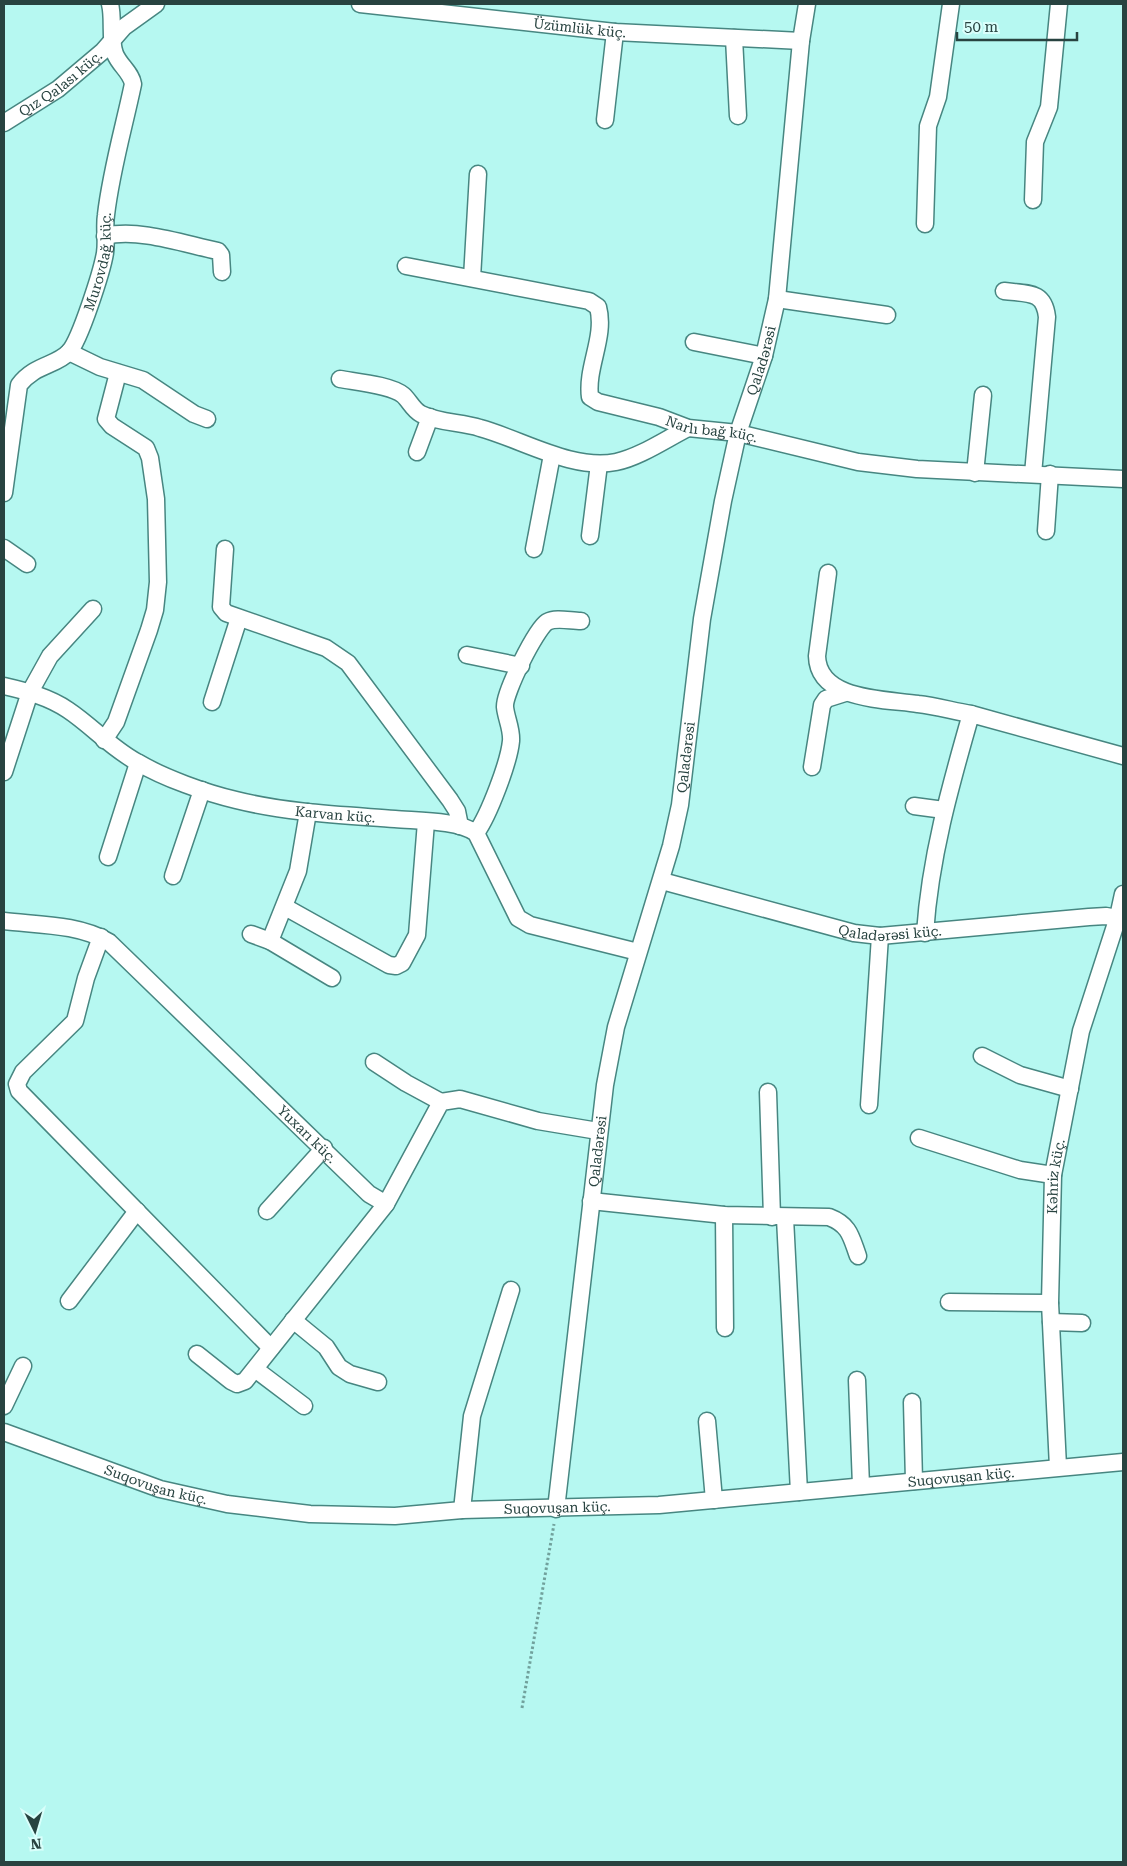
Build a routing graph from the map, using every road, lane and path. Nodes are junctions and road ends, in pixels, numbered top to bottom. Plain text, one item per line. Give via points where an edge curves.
1 (110, 4) edge
2 (156, 4) edge
3 (360, 4) edge
4 (807, 4) edge
5 (951, 4) edge
6 (1059, 4) edge
7 (616, 32) junction
8 (112, 38) junction
9 (734, 38) junction
10 (801, 41) junction
11 (738, 116) dead end
12 (605, 120) dead end
13 (4, 123) edge
14 (478, 174) dead end
15 (1033, 200) dead end
16 (925, 224) dead end
17 (105, 236) junction
18 (406, 266) dead end
19 (222, 272) dead end
20 (472, 278) junction
21 (1004, 291) dead end
22 (777, 299) junction
23 (887, 314) dead end
24 (694, 342) dead end
25 (69, 352) junction
26 (764, 356) junction
27 (118, 373) junction
28 (340, 379) dead end
29 (10, 392) edge
30 (983, 394) dead end
31 (430, 417) junction
32 (207, 419) dead end
33 (688, 428) junction
34 (738, 433) junction
35 (417, 452) dead end
36 (552, 455) junction
37 (600, 464) junction
38 (975, 473) junction
39 (1033, 474) junction
40 (1050, 474) junction
41 (1123, 479) edge
42 (4, 493) edge
43 (1046, 531) dead end
44 (590, 536) dead end
45 (4, 548) edge
46 (226, 549) dead end
47 (534, 550) dead end
48 (27, 564) dead end
49 (828, 573) dead end
50 (93, 609) dead end
51 (239, 618) junction
52 (580, 622) dead end
53 (468, 655) dead end
54 (521, 666) junction
55 (4, 686) edge
56 (30, 692) junction
57 (845, 693) junction
58 (212, 702) dead end
59 (971, 714) junction
60 (104, 740) junction
61 (1123, 756) edge
62 (138, 763) junction
63 (812, 767) dead end
64 (4, 772) edge
65 (202, 790) junction
66 (914, 806) dead end
67 (944, 810) junction
68 (308, 812) junction
69 (426, 822) junction
70 (460, 826) junction
71 (476, 833) junction
72 (108, 857) dead end
73 (173, 876) dead end
74 (662, 881) junction
75 (1123, 894) edge
76 (285, 907) junction
77 (1121, 918) edge
78 (4, 921) edge
79 (925, 933) junction
80 (251, 934) dead end
81 (880, 936) junction
82 (101, 937) junction
83 (270, 941) junction
84 (638, 952) junction
85 (332, 978) dead end
86 (982, 1056) dead end
87 (374, 1062) dead end
88 (1070, 1089) junction
89 (768, 1092) dead end
90 (441, 1102) junction
91 (869, 1105) dead end
92 (598, 1131) junction
93 (919, 1138) dead end
94 (324, 1148) junction
95 (1053, 1175) junction
96 (591, 1201) junction
97 (386, 1204) junction
98 (137, 1211) junction
99 (266, 1211) dead end
100 (724, 1215) junction
101 (779, 1217) junction
102 (858, 1256) dead end
103 (510, 1290) dead end
104 (69, 1301) dead end
105 (949, 1302) dead end
106 (1050, 1303) junction
107 (293, 1320) junction
108 (1051, 1322) junction
109 (1082, 1323) dead end
110 (725, 1328) dead end
111 (271, 1348) junction
112 (197, 1354) dead end
113 (23, 1366) dead end
114 (254, 1369) junction
115 (856, 1380) dead end
116 (378, 1382) dead end
117 (912, 1402) dead end
118 (4, 1406) edge
119 (304, 1406) dead end
120 (708, 1421) dead end
121 (4, 1432) edge
122 (1123, 1462) edge
123 (1058, 1467) junction
124 (914, 1481) junction
125 (861, 1486) junction
126 (799, 1492) junction
127 (714, 1500) junction
128 (556, 1509) junction
129 (462, 1510) junction
130 (522, 1708) dead end

1 - 8 street, Murovdağ küç.
2 - 8 street
3 - 7 street, Üzümlük küç.
4 - 10 street, Qaladərəsi
5 - 16 street via 938,97 928,126
6 - 15 street via 1049,107 1035,142
7 - 9 street, Üzümlük küç.
7 - 12 street
8 - 13 street, Qız Qalası küç. via 103,51 58,89
8 - 17 street, Murovdağ küç. via 119,62 131,76 133,84 106,215
9 - 10 street, Üzümlük küç.
9 - 11 street
10 - 22 street, Qaladərəsi
14 - 20 street
17 - 19 street via 134,234 218,251
17 - 25 street, Murovdağ küç. via 103,261
18 - 20 street, Narlı bağ küç.
20 - 33 street, Narlı bağ küç. via 589,301 598,308 601,320 588,385 590,397
21 - 39 street via 1037,295 1046,304
22 - 23 street
22 - 26 street, Qaladərəsi
24 - 26 street
25 - 27 street
25 - 29 street via 26,376
26 - 34 street, Qaladərəsi
27 - 32 street via 154,385 194,414
27 - 60 street via 106,419 146,448 150,458 156,499 158,582 149,630 116,722
28 - 31 street via 395,390 419,413
29 - 42 street
30 - 38 street
31 - 35 street
31 - 36 street via 481,428
33 - 34 street, Narlı bağ küç.
33 - 37 street via 617,462
34 - 38 street, Narlı bağ küç. via 858,462
34 - 74 street, Qaladərəsi via 702,619 680,804
36 - 37 street
36 - 47 street
37 - 44 street
38 - 39 street, Narlı bağ küç.
39 - 40 street, Narlı bağ küç.
40 - 41 street, Narlı bağ küç.
40 - 43 street
45 - 48 street
46 - 51 street via 221,607 226,613
49 - 57 street via 818,666 822,676
50 - 56 street via 50,656
51 - 58 street
51 - 70 street via 326,648 348,663 450,800 457,811
52 - 54 street via 553,619 545,623
53 - 54 street
54 - 71 street via 505,706 511,742 485,821
55 - 56 street, Karvan küç.
56 - 60 street, Karvan küç. via 66,708
56 - 64 street
57 - 59 street
57 - 63 street via 826,699 822,705
59 - 61 street
59 - 67 street
60 - 62 street, Karvan küç.
62 - 65 street, Karvan küç.
62 - 72 street
65 - 68 street, Karvan küç. via 268,807
65 - 73 street
66 - 67 street
67 - 79 street via 932,867
68 - 69 street, Karvan küç.
68 - 76 street via 298,870
69 - 70 street, Karvan küç.
69 - 76 street via 419,927 402,963 388,966
70 - 71 street, Karvan küç.
71 - 84 street via 518,918 530,925
74 - 81 street, Qaladərəsi küç. via 854,933
74 - 84 street, Qaladərəsi
75 - 77 street, Kəhriz küç.
76 - 83 street
77 - 79 street, Qaladərəsi küç. via 1089,917
77 - 88 street, Kəhriz küç. via 1082,1031
78 - 82 street, Yuxarı küç. via 62,928
79 - 81 street, Qaladərəsi küç.
80 - 83 street
81 - 91 street
82 - 94 street, Yuxarı küç.
82 - 98 street via 75,1021 23,1072 17,1084 19,1091
83 - 85 street
84 - 92 street, Qaladərəsi via 616,1027
86 - 88 street via 1020,1075
87 - 90 street
88 - 95 street, Kəhriz küç.
89 - 101 street
90 - 92 street via 460,1099 538,1122
90 - 97 street
92 - 96 street, Qaladərəsi
93 - 95 street via 1020,1170
94 - 97 street, Yuxarı küç. via 369,1194
94 - 99 street
95 - 106 street, Kəhriz küç.
96 - 100 street
96 - 128 street, Qaladərəsi
97 - 107 street
98 - 104 street
98 - 111 street
100 - 101 street
100 - 110 street
101 - 102 street via 830,1218 841,1222 848,1228
101 - 126 street
103 - 129 street via 472,1416
105 - 106 street
106 - 108 street, Kəhriz küç.
107 - 111 street
107 - 116 street via 326,1347 339,1367 350,1374
108 - 109 street
108 - 123 street, Kəhriz küç.
111 - 114 street
112 - 114 street via 238,1384 245,1381
113 - 118 street
114 - 119 street
115 - 125 street
117 - 124 street
120 - 127 street
121 - 129 street, Suqovuşan küç. via 160,1489 227,1504 310,1514 395,1516
122 - 123 street, Suqovuşan küç.
123 - 124 street, Suqovuşan küç.
124 - 125 street, Suqovuşan küç.
125 - 126 street, Suqovuşan küç.
126 - 127 street, Suqovuşan küç.
127 - 128 street, Suqovuşan küç.
128 - 129 street, Suqovuşan küç.
128 - 130 path

